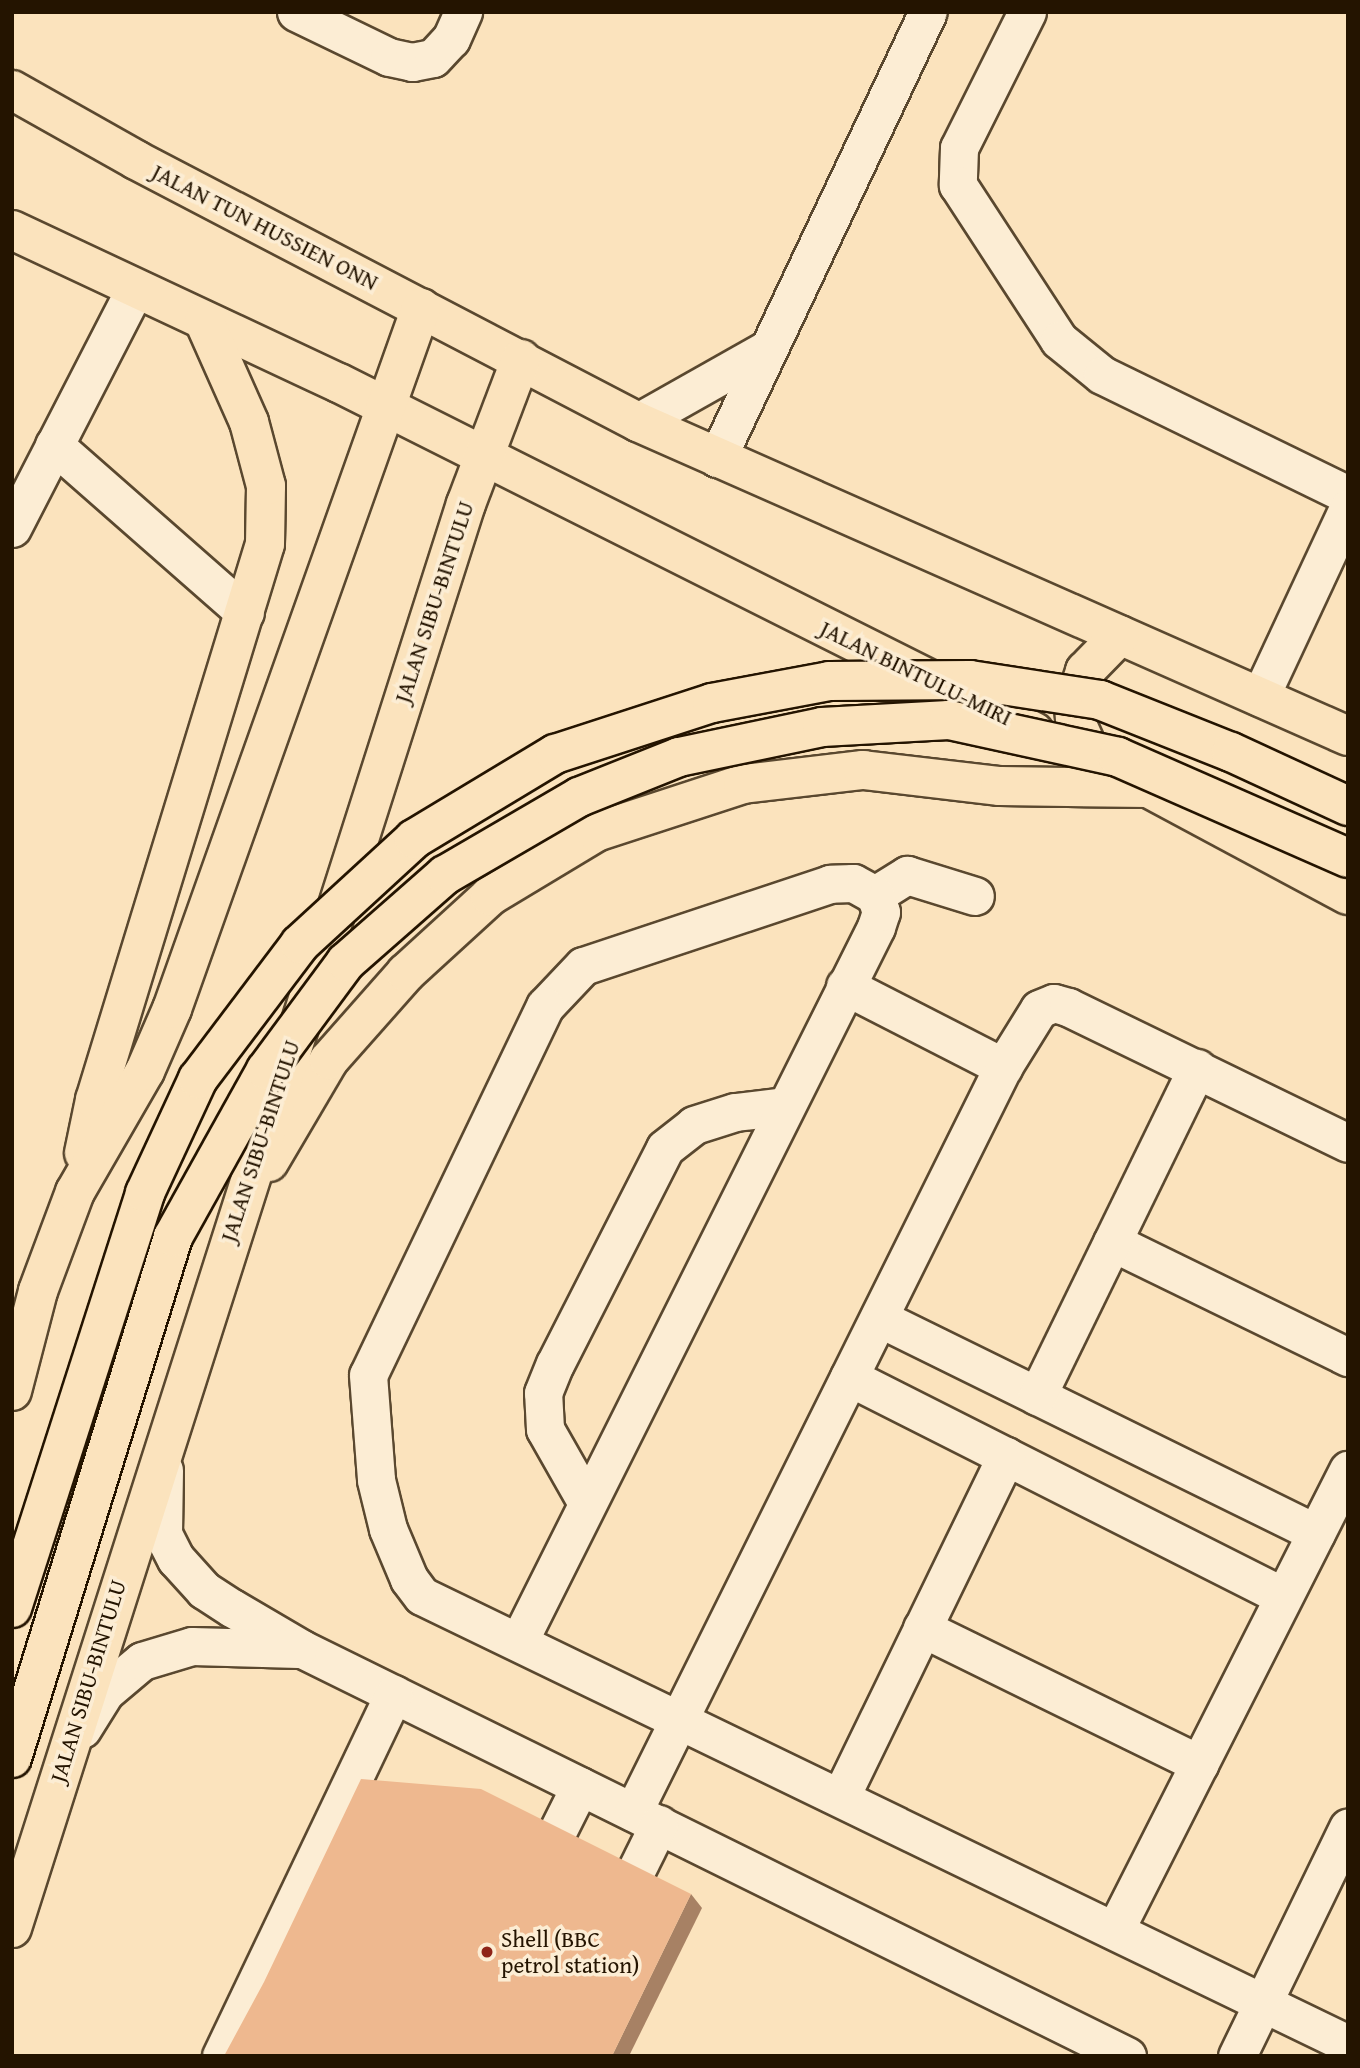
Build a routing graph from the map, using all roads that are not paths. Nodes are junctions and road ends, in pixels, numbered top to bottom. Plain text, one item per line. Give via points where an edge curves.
1 (296, 12) edge
2 (463, 12) edge
3 (928, 12) edge
4 (1027, 12) edge
5 (12, 90) edge
6 (12, 230) edge
7 (135, 289) junction
8 (421, 308) junction
9 (204, 321) junction
10 (764, 351) junction
11 (521, 359) junction
12 (382, 409) junction
13 (638, 422) junction
14 (54, 445) junction
15 (482, 457) junction
16 (716, 458) junction
17 (1348, 495) edge
18 (1348, 508) edge
19 (12, 528) edge
20 (245, 613) junction
21 (1120, 635) junction
22 (1260, 697) junction
23 (1348, 736) edge
24 (1094, 762) junction
25 (1148, 788) junction
26 (1348, 806) edge
27 (1348, 858) edge
28 (874, 895) junction
29 (1348, 895) edge
30 (975, 896) dead end
31 (845, 986) junction
32 (1003, 1067) junction
33 (1197, 1068) junction
34 (785, 1106) junction
35 (1348, 1143) edge
36 (75, 1192) junction
37 (232, 1225) junction
38 (1112, 1242) junction
39 (879, 1318) junction
40 (1348, 1357) edge
41 (849, 1377) junction
42 (12, 1391) edge
43 (1037, 1396) junction
44 (164, 1441) junction
45 (1006, 1457) junction
46 (1348, 1470) edge
47 (587, 1503) junction
48 (1316, 1533) junction
49 (1283, 1596) junction
50 (12, 1608) edge
51 (922, 1628) junction
52 (519, 1641) junction
53 (302, 1649) junction
54 (394, 1694) junction
55 (679, 1718) junction
56 (64, 1756) junction
57 (12, 1758) edge
58 (1199, 1764) junction
59 (580, 1786) junction
60 (841, 1796) junction
61 (646, 1818) junction
62 (1346, 1837) edge
63 (321, 1846) junction
64 (358, 1864) edge
65 (524, 1898) edge
66 (12, 1928) edge
67 (1115, 1930) junction
68 (603, 1937) edge
69 (274, 1946) junction
70 (310, 1964) edge
71 (1262, 2002) junction
72 (1348, 2044) edge
73 (221, 2056) edge
74 (1127, 2056) edge
75 (1237, 2056) edge

1 - 2 street via 389,57 412,62 433,58 451,39
3 - 10 street
4 - 17 street via 958,148 958,185 1059,340 1102,375
5 - 8 main road, JALAN TUN HUSSIEN ONN
6 - 7 main road
7 - 9 main road
7 - 14 street
8 - 11 main road, JALAN TUN HUSSIEN ONN
8 - 12 main road
9 - 12 main road via 339,383
9 - 20 main road via 249,422 266,486 265,544
10 - 13 street
10 - 16 street
11 - 13 main road, JALAN TUN HUSSIEN ONN
11 - 15 main road, JALAN SIBU-BINTULU
12 - 15 main road
12 - 36 main road via 172,1009 145,1071
13 - 16 main road
14 - 19 street
14 - 20 street
15 - 24 main road, JALAN BINTULU-MIRI
15 - 37 main road, JALAN SIBU-BINTULU
16 - 21 main road
18 - 22 street
20 - 36 main road via 95,1100
21 - 22 main road
21 - 24 main road via 1085,671 1074,705 1075,720
22 - 23 main road
24 - 25 main road, JALAN BINTULU-MIRI
25 - 29 main road, JALAN BINTULU-MIRI
25 - 37 main road via 1000,786 863,771 743,784 596,832 490,895 406,973 329,1060
26 - 50 main road, bridge via 1231,752 1100,700 970,680 829,681 712,703 555,754 485,796 414,839 300,944 198,1079 145,1193
27 - 57 main road, bridge via 1118,757 949,720 822,727 679,757 579,797 444,875 338,973 265,1070 173,1237
28 - 30 street via 907,875
28 - 31 street via 881,912
28 - 52 street via 853,883 830,884 583,966 545,1006 368,1375 376,1480 388,1529 409,1579 422,1596
31 - 32 street
31 - 34 street
32 - 33 street via 1039,1009 1054,1003
32 - 39 street
33 - 35 street
33 - 38 street
34 - 47 street
34 - 47 street via 735,1112 694,1125 665,1148 555,1364 544,1393 545,1429
36 - 42 main road via 38,1291
37 - 44 main road, JALAN SIBU-BINTULU
38 - 40 street
38 - 43 street
39 - 41 street
39 - 43 street
41 - 45 street
41 - 55 street
43 - 48 street
44 - 53 street via 163,1534 176,1559 204,1590
44 - 56 main road, JALAN SIBU-BINTULU
45 - 49 street
45 - 51 street
46 - 48 street
47 - 52 street
48 - 49 street
49 - 58 street
51 - 58 street
51 - 60 street
52 - 55 street
53 - 54 street
53 - 56 street via 192,1646 142,1661 106,1692
54 - 59 street
54 - 63 street
55 - 60 street
55 - 61 street
56 - 66 main road, JALAN SIBU-BINTULU
58 - 67 street
59 - 61 street
59 - 65 street
60 - 67 street
61 - 68 street
61 - 74 street
62 - 71 street
63 - 64 street
63 - 69 street
67 - 71 street
69 - 70 street
69 - 73 street
71 - 72 street
71 - 75 street

